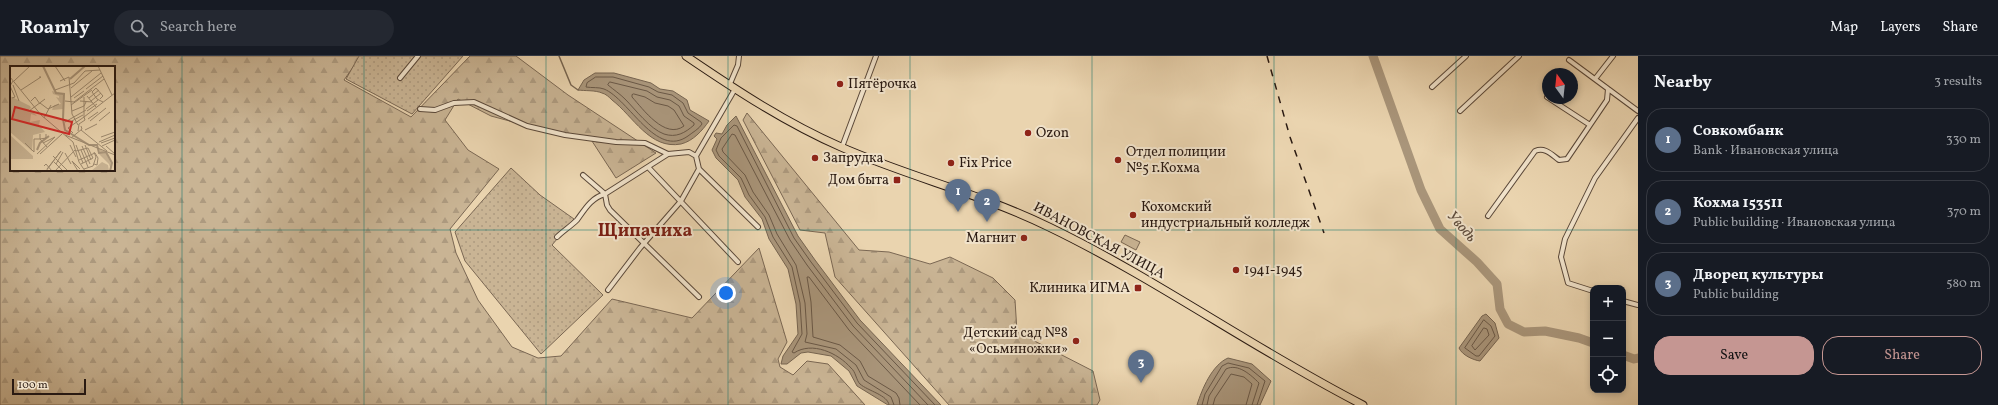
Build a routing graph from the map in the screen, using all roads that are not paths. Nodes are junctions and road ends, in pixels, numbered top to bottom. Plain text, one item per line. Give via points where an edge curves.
1 (418, 56) edge
2 (686, 56) edge
3 (739, 56) edge
4 (876, 56) edge
5 (1466, 56) edge
6 (1519, 56) edge
7 (1613, 56) edge
8 (1569, 60) dead end
9 (400, 78) dead end
10 (1595, 79) junction
11 (732, 87) junction
12 (1432, 87) dead end
13 (1608, 89) junction
14 (1558, 104) edge
15 (420, 109) dead end
16 (1460, 111) dead end
17 (1638, 111) edge
18 (1638, 118) edge
19 (1590, 125) junction
20 (842, 147) junction
21 (668, 154) junction
22 (696, 156) junction
23 (648, 167) junction
24 (699, 169) junction
25 (583, 175) dead end
26 (605, 194) junction
27 (681, 201) junction
28 (1488, 216) dead end
29 (758, 227) dead end
30 (557, 237) dead end
31 (645, 243) junction
32 (738, 262) dead end
33 (608, 290) dead end
34 (1590, 290) edge
35 (699, 297) dead end
36 (1626, 302) edge
37 (1638, 305) edge
38 (1362, 405) edge

1 - 9 street
2 - 11 main road, ИВАНОВСКАЯ УЛИЦА
3 - 11 street
4 - 20 street
5 - 12 street
6 - 16 street
7 - 10 street
8 - 10 street
10 - 13 street
11 - 20 main road, ИВАНОВСКАЯ УЛИЦА via 797,126
11 - 22 street
13 - 17 street
13 - 19 street via 1607,100
14 - 19 street
15 - 21 street via 435,110 454,102 474,102 527,126 565,135 645,143
18 - 34 street via 1595,178 1565,239 1561,257 1568,283
19 - 28 street via 1567,159 1559,160 1546,150 1535,151
20 - 38 main road, ИВАНОВСКАЯ УЛИЦА via 1016,211 1074,239
21 - 22 street via 689,152
21 - 23 street
22 - 24 street
23 - 26 street
23 - 27 street
24 - 27 street
24 - 29 street
25 - 26 street
26 - 30 street via 598,196 576,221
26 - 31 street via 610,210
27 - 31 street
27 - 32 street
31 - 33 street
31 - 35 street
36 - 37 street

